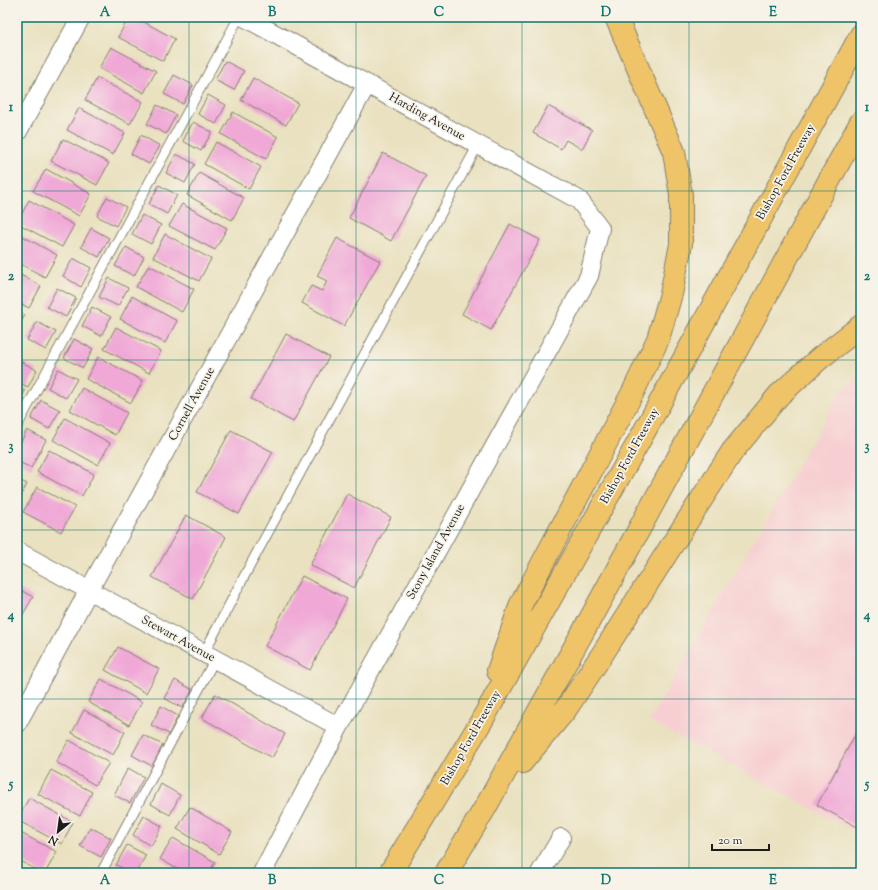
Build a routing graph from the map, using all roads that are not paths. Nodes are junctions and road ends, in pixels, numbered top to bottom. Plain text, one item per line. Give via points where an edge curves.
1 (81, 17) edge
2 (239, 17) edge
3 (244, 17) edge
4 (616, 17) edge
5 (861, 35) edge
6 (367, 84) junction
7 (861, 122) edge
8 (17, 133) edge
9 (478, 145) junction
10 (600, 228) joint
11 (861, 326) edge
12 (17, 426) edge
13 (17, 551) edge
14 (89, 590) junction
15 (210, 656) junction
16 (481, 722) junction
17 (17, 724) edge
18 (339, 727) junction
19 (485, 808) junction
20 (561, 838) dead end
21 (101, 873) edge
22 (262, 873) edge
23 (390, 873) edge
24 (446, 873) edge
25 (540, 873) edge

1 - 8 street
2 - 12 lane
3 - 6 street, Harding Avenue
4 - 16 highway via 674,152 681,195 681,244 673,287 658,339 634,390 521,604
5 - 16 highway, Bishop Ford Freeway via 643,434
6 - 9 street, Harding Avenue
6 - 14 street, Cornell Avenue
7 - 19 highway via 597,608
9 - 10 street, Harding Avenue via 579,200
9 - 15 lane via 247,571
10 - 18 street, Stony Island Avenue via 589,276
11 - 19 highway via 779,395 732,452 566,709
13 - 14 street, Stewart Avenue
14 - 15 street, Stewart Avenue
14 - 17 street, Cornell Avenue
15 - 18 street, Stewart Avenue
15 - 21 lane
16 - 23 highway, Bishop Ford Freeway
18 - 22 street, Stony Island Avenue
19 - 24 highway
20 - 25 street

